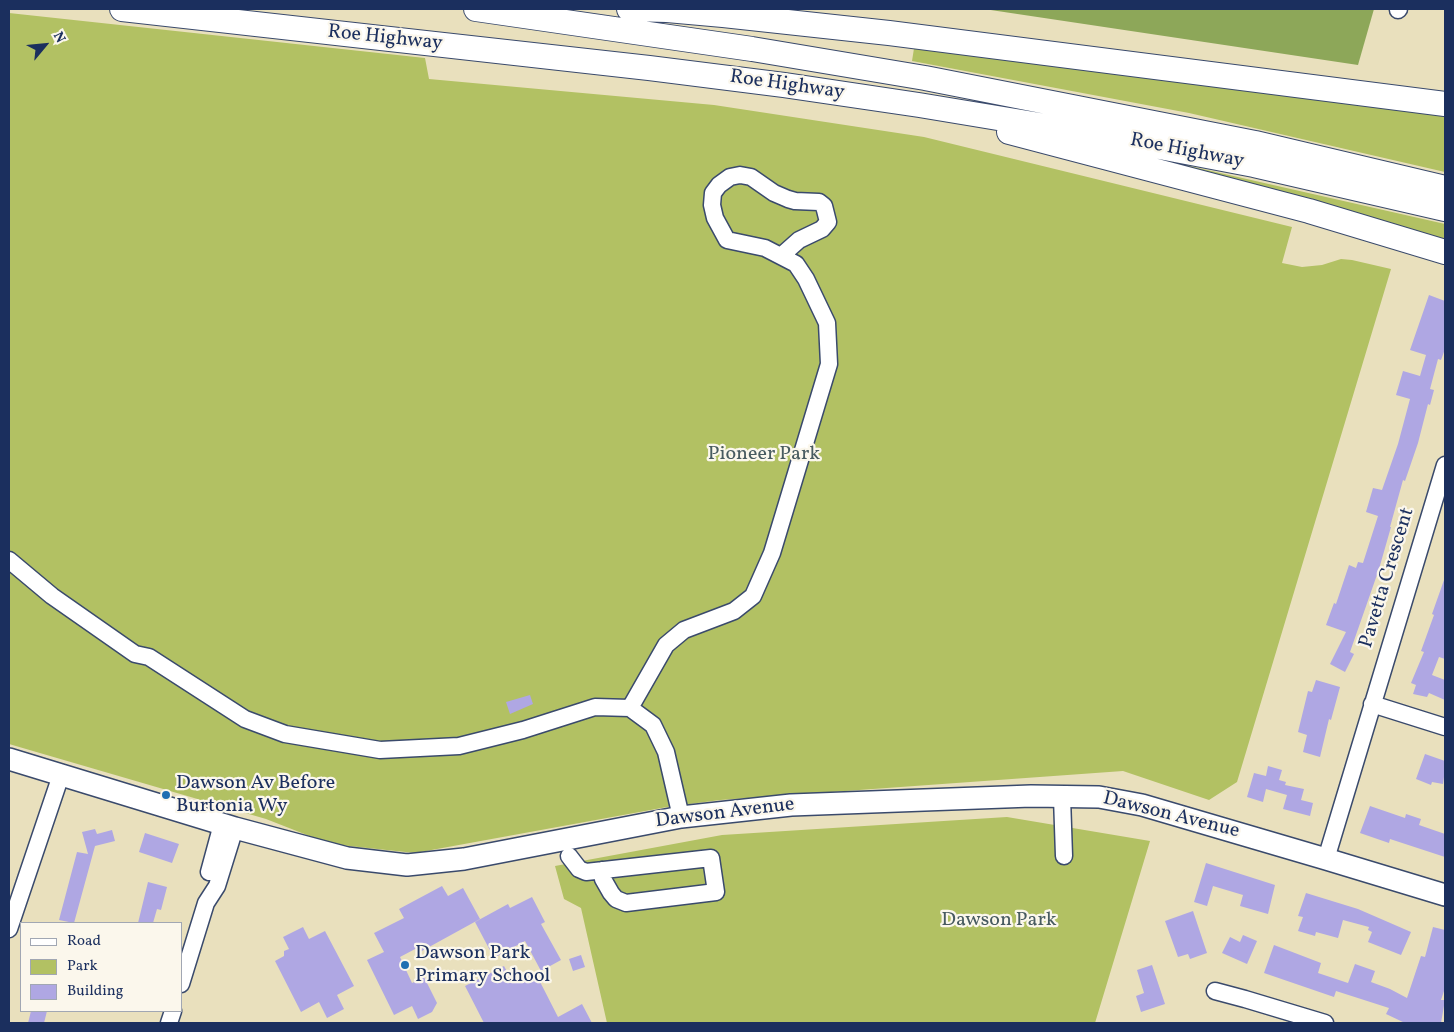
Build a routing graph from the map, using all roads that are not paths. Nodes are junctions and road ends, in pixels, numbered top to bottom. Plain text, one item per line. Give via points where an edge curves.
1 (122, 9) edge
2 (476, 9) edge
3 (629, 9) edge
4 (919, 104) junction
5 (1445, 104) edge
6 (1445, 188) edge
7 (1445, 209) edge
8 (1445, 252) edge
9 (781, 256) junction
10 (1445, 465) edge
11 (9, 560) edge
12 (1372, 704) junction
13 (630, 708) junction
14 (1445, 727) edge
15 (9, 759) edge
16 (61, 775) junction
17 (1062, 797) junction
18 (681, 817) junction
19 (229, 826) junction
20 (569, 856) dead end
21 (1064, 856) dead end
22 (1326, 859) junction
23 (602, 870) junction
24 (1445, 895) edge
25 (9, 929) edge
26 (182, 981) edge
27 (1214, 991) dead end
28 (1325, 1023) edge

1 - 4 highway, Roe Highway via 659,70
2 - 6 highway, Roe Highway via 925,78 1255,143
3 - 5 highway via 714,14 889,34
4 - 7 highway, Roe Highway via 1244,163
4 - 8 highway via 1040,142 1309,211
9 - 9 street via 765,248 727,240 712,205 719,184 730,177 751,177 788,199 819,202 824,206 828,222 822,230 799,240
9 - 13 street via 796,264 827,323 829,364 772,553 753,596 734,611 684,630 666,645
10 - 12 street, Pavetta Crescent
11 - 13 street via 52,596 135,654 149,656 246,719 285,734 380,750 459,746 523,730 595,706
12 - 14 street
12 - 22 street, Pavetta Crescent
13 - 18 street via 653,725 666,752
15 - 16 main road, Dawson Avenue
16 - 19 main road, Dawson Avenue
16 - 25 street
17 - 18 main road, Dawson Avenue via 791,805
17 - 21 street
17 - 22 main road, Dawson Avenue via 1099,797 1142,805
18 - 19 main road, Dawson Avenue via 464,859 407,865 347,858
19 - 26 street via 217,886 206,903
20 - 23 street via 579,869 586,872
22 - 24 main road, Dawson Avenue
23 - 23 street via 712,858 716,892 626,903 611,894
27 - 28 street

